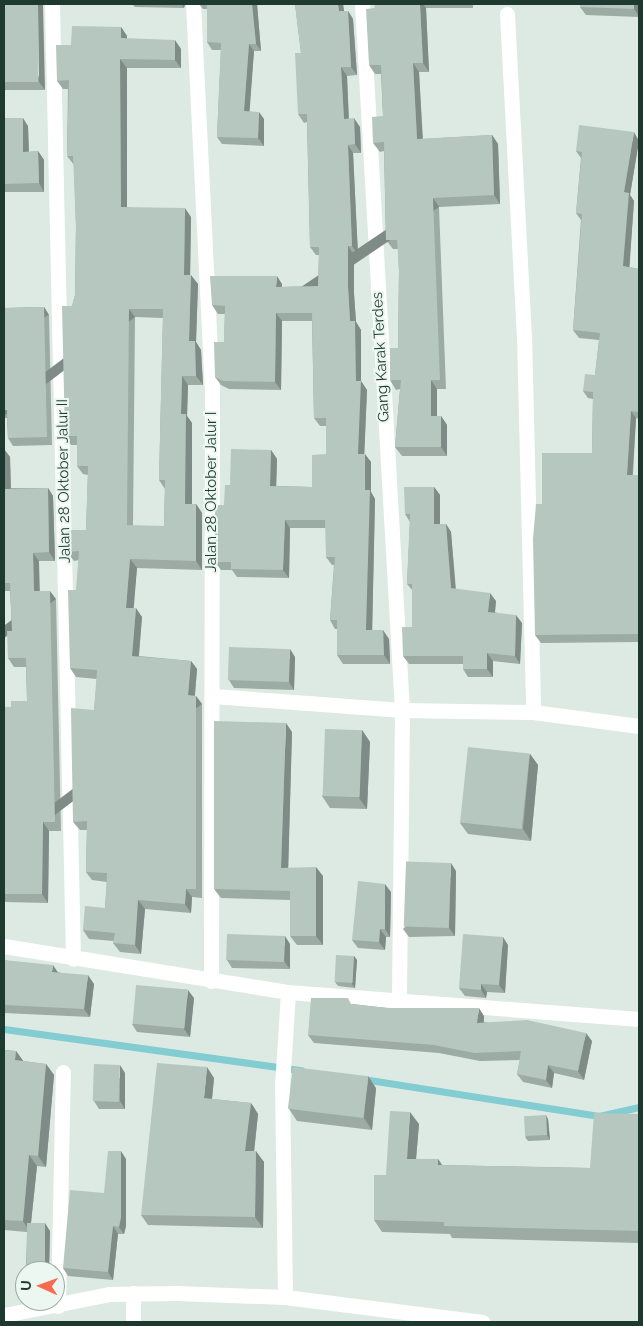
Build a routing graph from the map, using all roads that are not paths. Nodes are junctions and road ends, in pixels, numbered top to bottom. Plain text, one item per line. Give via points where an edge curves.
1 (52, 4) edge
2 (193, 4) edge
3 (362, 4) edge
4 (507, 14) dead end
5 (213, 696) junction
6 (402, 710) junction
7 (533, 712) junction
8 (639, 726) edge
9 (4, 946) edge
10 (73, 959) junction
11 (211, 980) junction
12 (288, 992) junction
13 (399, 1002) junction
14 (639, 1019) edge
15 (63, 1072) dead end
16 (59, 1261) edge
17 (133, 1293) junction
18 (285, 1298) junction
19 (65, 1305) edge
20 (28, 1311) edge
21 (4, 1315) edge
22 (133, 1322) edge
23 (454, 1322) edge
24 (482, 1322) edge

1 - 10 street, Jalan 28 Oktober Jalur II
2 - 5 street, Jalan 28 Oktober Jalur I via 212,387
3 - 6 street, Gang Karak Terdes
4 - 7 street via 524,335
5 - 6 street
5 - 11 street, Jalan 28 Oktober Jalur I
6 - 7 street
6 - 13 street, Gang Karak Terdes
7 - 8 street
9 - 10 street
10 - 11 street
11 - 12 street
12 - 13 street
12 - 18 street via 282,1086
13 - 14 street
15 - 16 street
17 - 18 street
17 - 19 street
17 - 22 street
18 - 23 street
20 - 21 street
23 - 24 street

